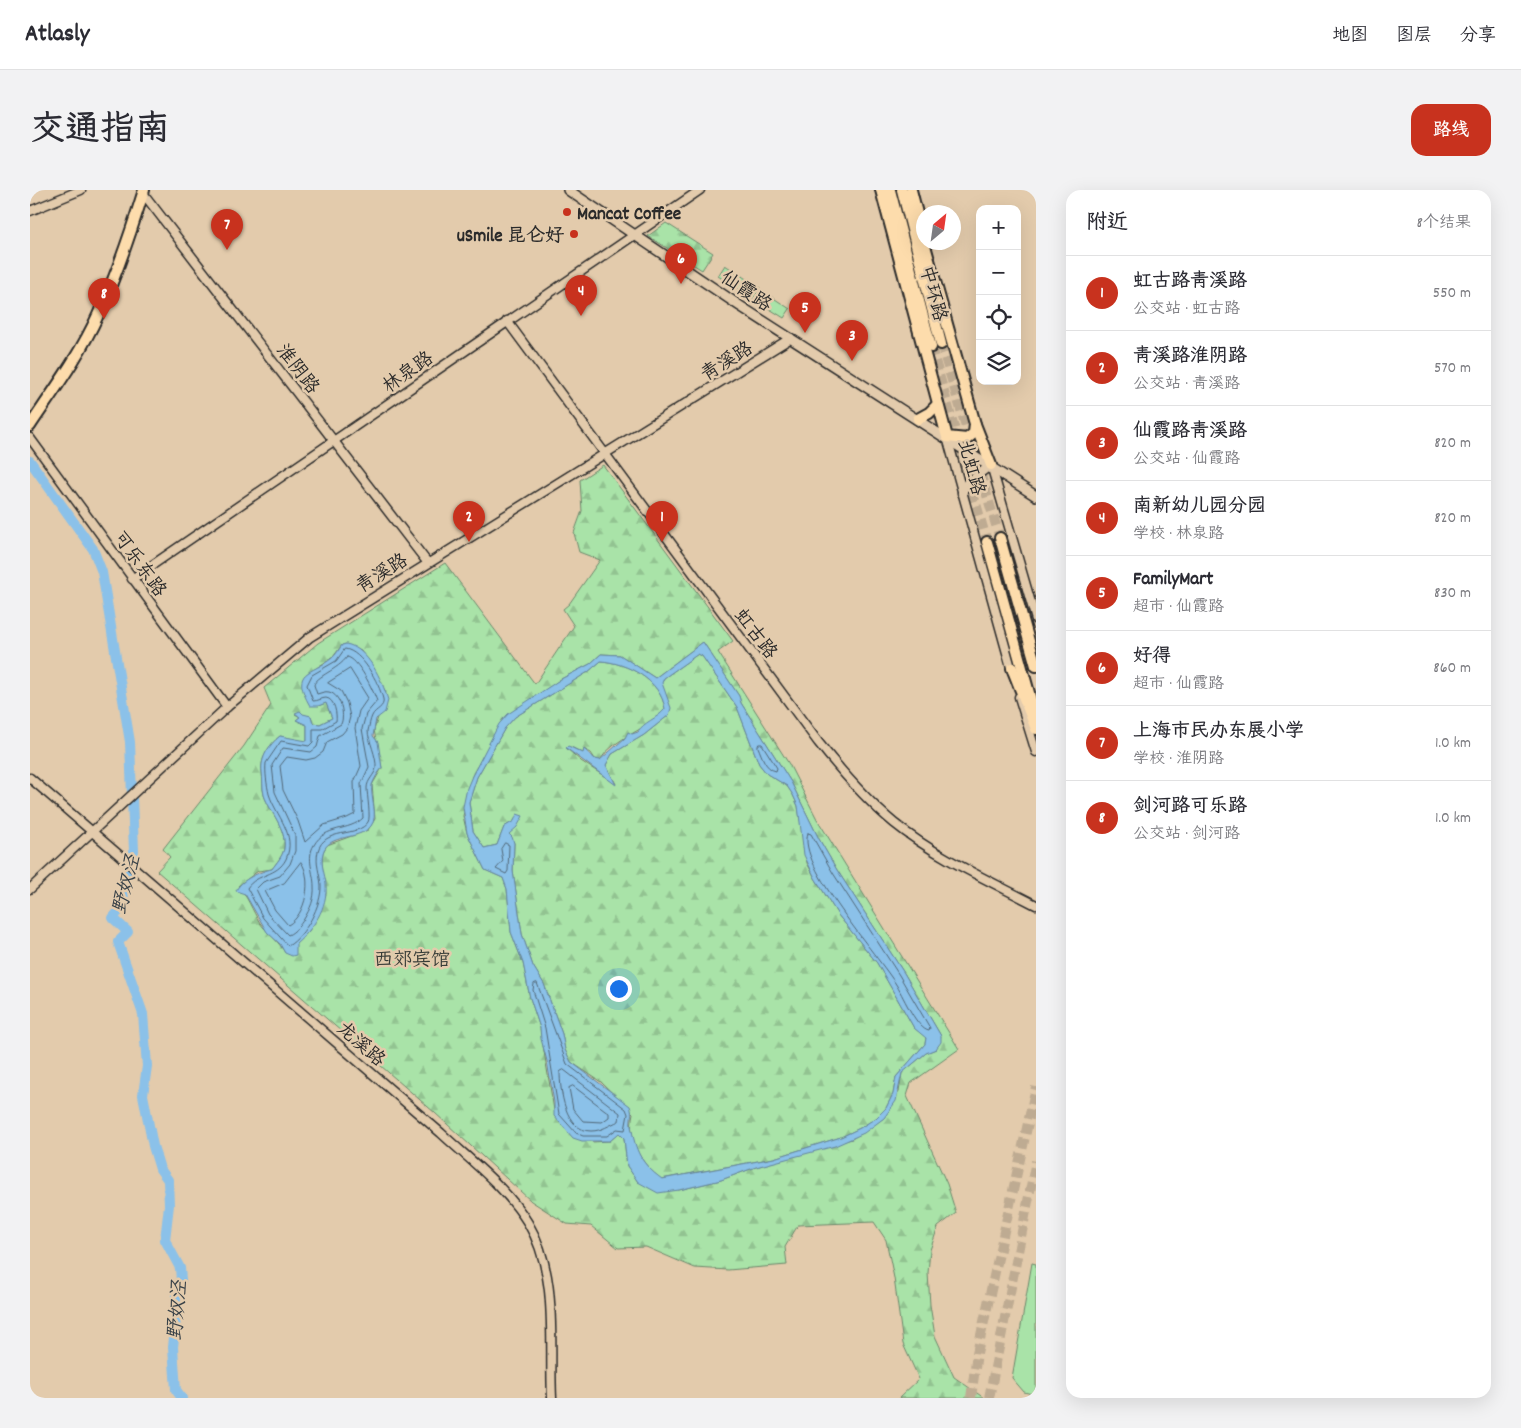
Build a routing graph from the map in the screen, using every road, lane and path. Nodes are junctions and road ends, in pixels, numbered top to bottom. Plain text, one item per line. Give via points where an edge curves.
1 (81, 190) edge
2 (568, 190) edge
3 (700, 190) edge
4 (902, 190) edge
5 (911, 190) edge
6 (884, 191) edge
7 (144, 192) edge
8 (916, 210) edge
9 (30, 211) edge
10 (635, 235) junction
11 (926, 250) edge
12 (507, 322) junction
13 (791, 338) junction
14 (941, 344) tunnel mouth
15 (931, 347) tunnel mouth
16 (938, 404) junction
17 (918, 418) junction
18 (30, 426) edge
19 (976, 428) junction
20 (947, 437) junction
21 (30, 438) edge
22 (335, 441) junction
23 (605, 454) junction
24 (991, 465) junction
25 (962, 492) junction
26 (1036, 496) edge
27 (1000, 538) tunnel mouth
28 (987, 542) tunnel mouth
29 (428, 562) junction
30 (132, 578) junction
31 (1036, 620) edge
32 (1036, 666) edge
33 (1012, 668) junction
34 (227, 707) junction
35 (1036, 718) edge
36 (1036, 729) edge
37 (1036, 752) edge
38 (30, 778) edge
39 (92, 832) junction
40 (30, 889) edge
41 (1036, 905) edge
42 (552, 1398) edge

1 - 9 street
2 - 10 main road, 仙霞路
3 - 10 street, 林泉路
4 - 14 main road, 中环路
5 - 8 main road, 北虹路
6 - 15 main road, 中环路
6 - 16 main road, 北虹路
7 - 18 main road via 98,317 62,380
7 - 22 street, 淮阴路
10 - 12 street, 林泉路
10 - 13 main road, 仙霞路
11 - 19 main road, 北虹路
12 - 22 street, 林泉路
12 - 23 street, 虹古路
13 - 17 main road, 仙霞路
13 - 23 street, 青溪路
16 - 17 main road
16 - 20 main road, 北虹路
17 - 20 main road, 仙霞路
19 - 20 main road via 967,439
19 - 24 main road, 北虹路
20 - 24 main road, 仙霞路
20 - 25 street, 北虹路
21 - 30 street, 可乐东路
22 - 29 street, 淮阴路
22 - 30 street, 林泉路
23 - 29 street, 青溪路
23 - 41 street, 虹古路 via 852,784 895,824 919,841
24 - 25 street via 967,483
24 - 26 main road, 仙霞路
24 - 31 street, 北虹路
25 - 33 street, 北虹路
27 - 32 main road
28 - 35 main road
29 - 34 street, 青溪路 via 310,638
30 - 34 street, 可乐东路
33 - 36 main road
33 - 37 street, 北虹路
34 - 39 street, 青溪路
38 - 39 street, 龙溪路
39 - 40 street, 青溪路
39 - 42 street, 龙溪路 via 505,1192 529,1224 546,1268 551,1304

